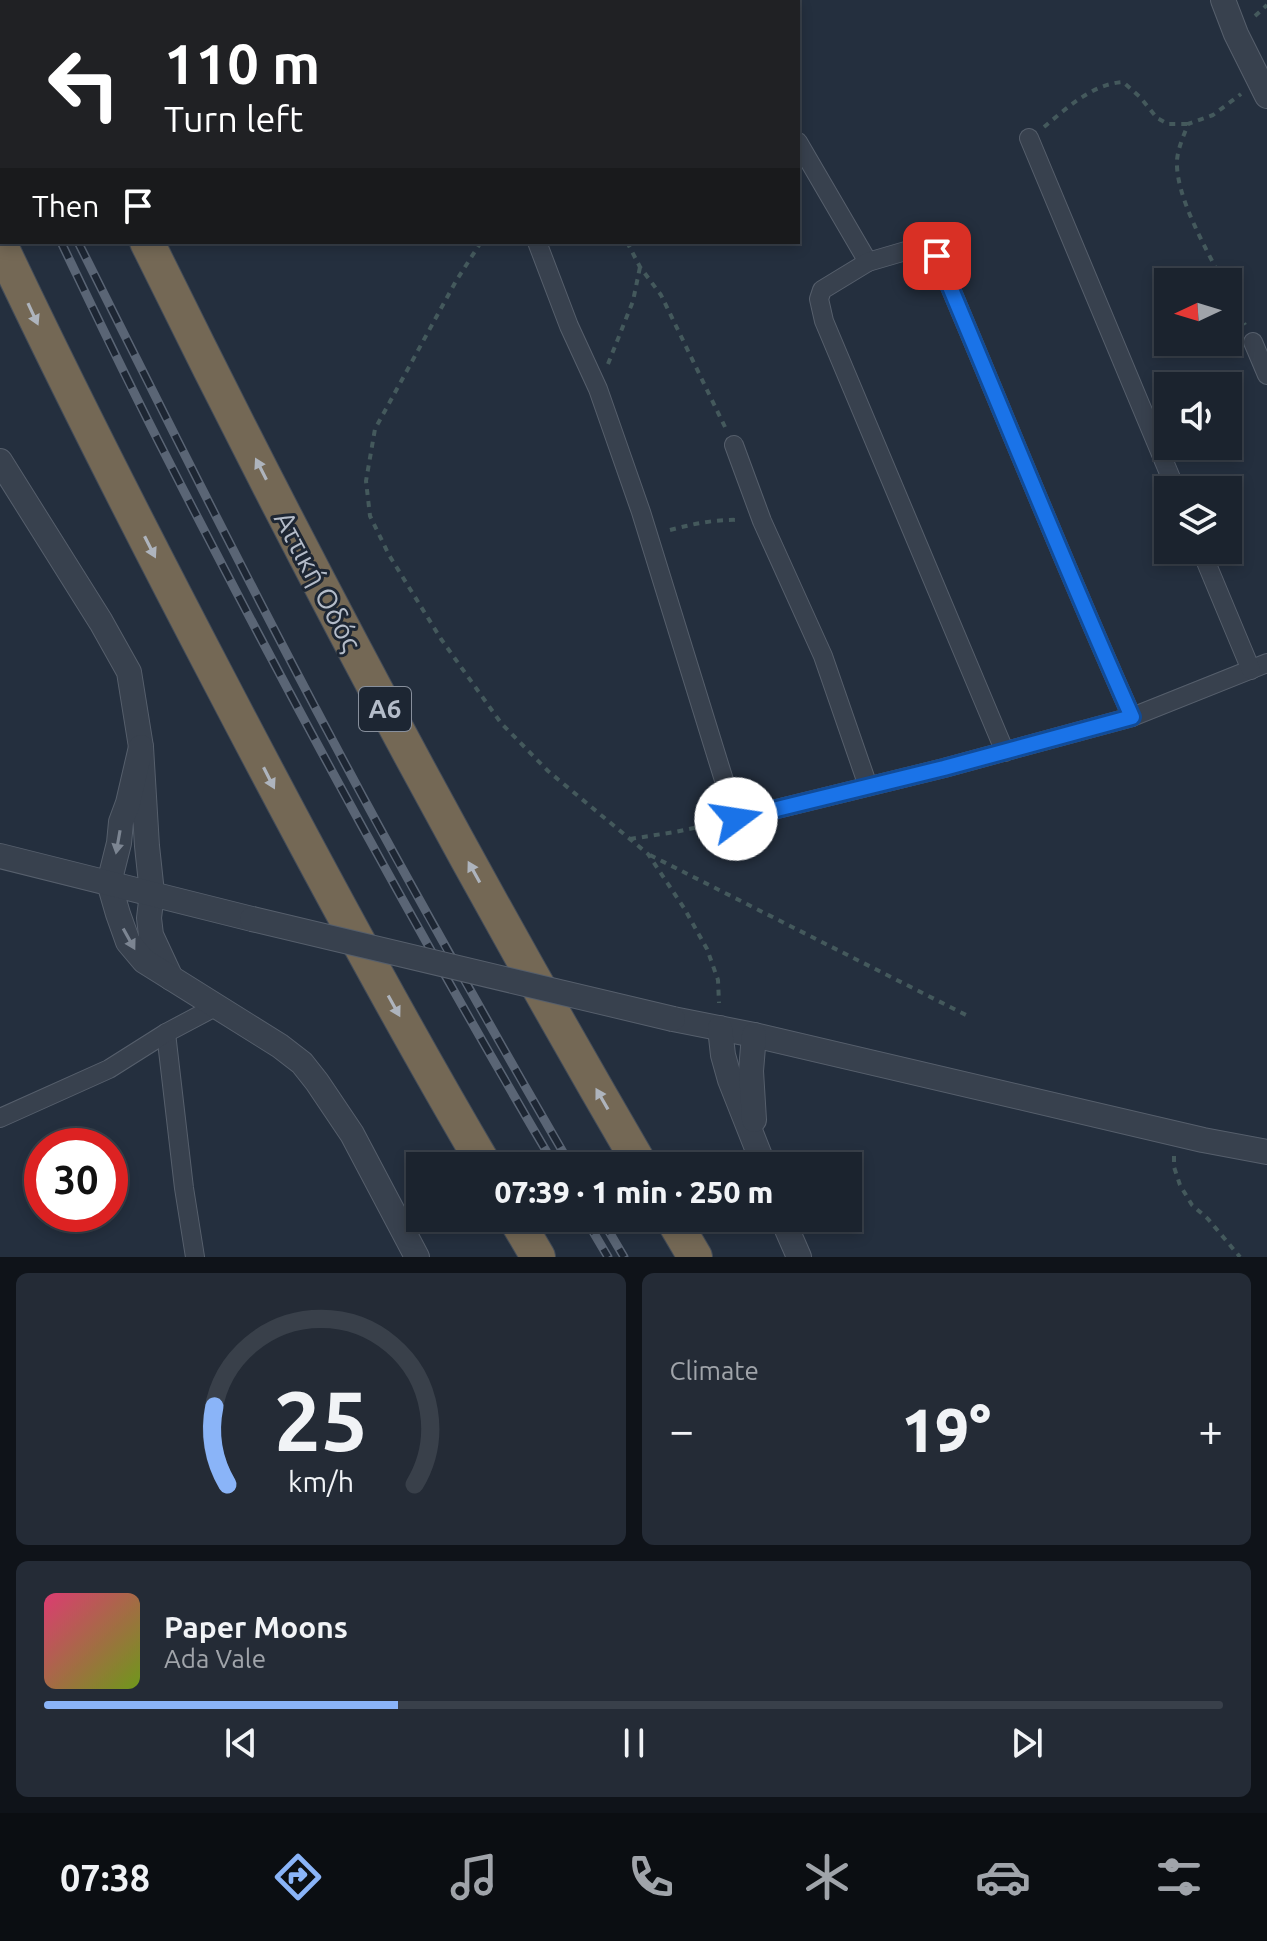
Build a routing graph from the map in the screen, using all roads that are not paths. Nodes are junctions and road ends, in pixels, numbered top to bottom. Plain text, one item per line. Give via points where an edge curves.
1 (1223, 0) edge
2 (1263, 89) edge
3 (1029, 138) road end
4 (800, 145) edge
5 (0, 244) edge
6 (148, 244) edge
7 (538, 244) edge
8 (868, 262) junction
9 (1253, 342) road end
10 (1267, 375) edge
11 (734, 445) road end
12 (0, 461) edge
13 (1170, 476) edge
14 (1208, 564) edge
15 (1259, 667) edge
16 (1132, 717) junction
17 (141, 747) junction
18 (1005, 752) junction
19 (868, 786) junction
20 (0, 856) edge
21 (109, 883) junction
22 (152, 893) junction
23 (172, 980) junction
24 (215, 1007) junction
25 (720, 1028) junction
26 (166, 1033) junction
27 (754, 1035) junction
28 (0, 1118) edge
29 (477, 1152) edge
30 (633, 1152) edge
31 (758, 1152) edge
32 (759, 1152) edge
33 (1267, 1152) edge
34 (523, 1232) edge
35 (680, 1232) edge
36 (788, 1232) edge
37 (195, 1257) edge
38 (417, 1257) edge
39 (538, 1257) edge
40 (695, 1257) edge
41 (799, 1257) edge

1 - 2 street
3 - 13 street
4 - 8 street
5 -> 29 highway via 313,861
30 -> 6 highway, Αττική Οδός / Α6 via 416,767
7 - 19 street via 598,389 649,536 736,819
8 - 16 street via 909,250 924,249 937,256
8 - 18 street via 822,290 824,321
9 - 10 street
11 - 19 street via 823,656
12 - 17 street via 129,672
14 - 15 street
15 - 16 street
16 - 18 street
17 -> 21 street
17 - 22 street
18 - 19 street
20 - 21 street
21 - 22 street
21 -> 23 street via 128,942
22 - 23 street via 151,935
22 - 25 street, bridge
23 - 24 street
24 - 26 street
24 - 38 street via 302,1063 352,1134
25 - 27 street
25 - 31 street via 730,1080
26 - 28 street via 109,1069
26 - 37 street
27 - 32 street via 751,1104
27 - 33 street
34 - 39 highway
35 - 40 highway
36 - 41 street

